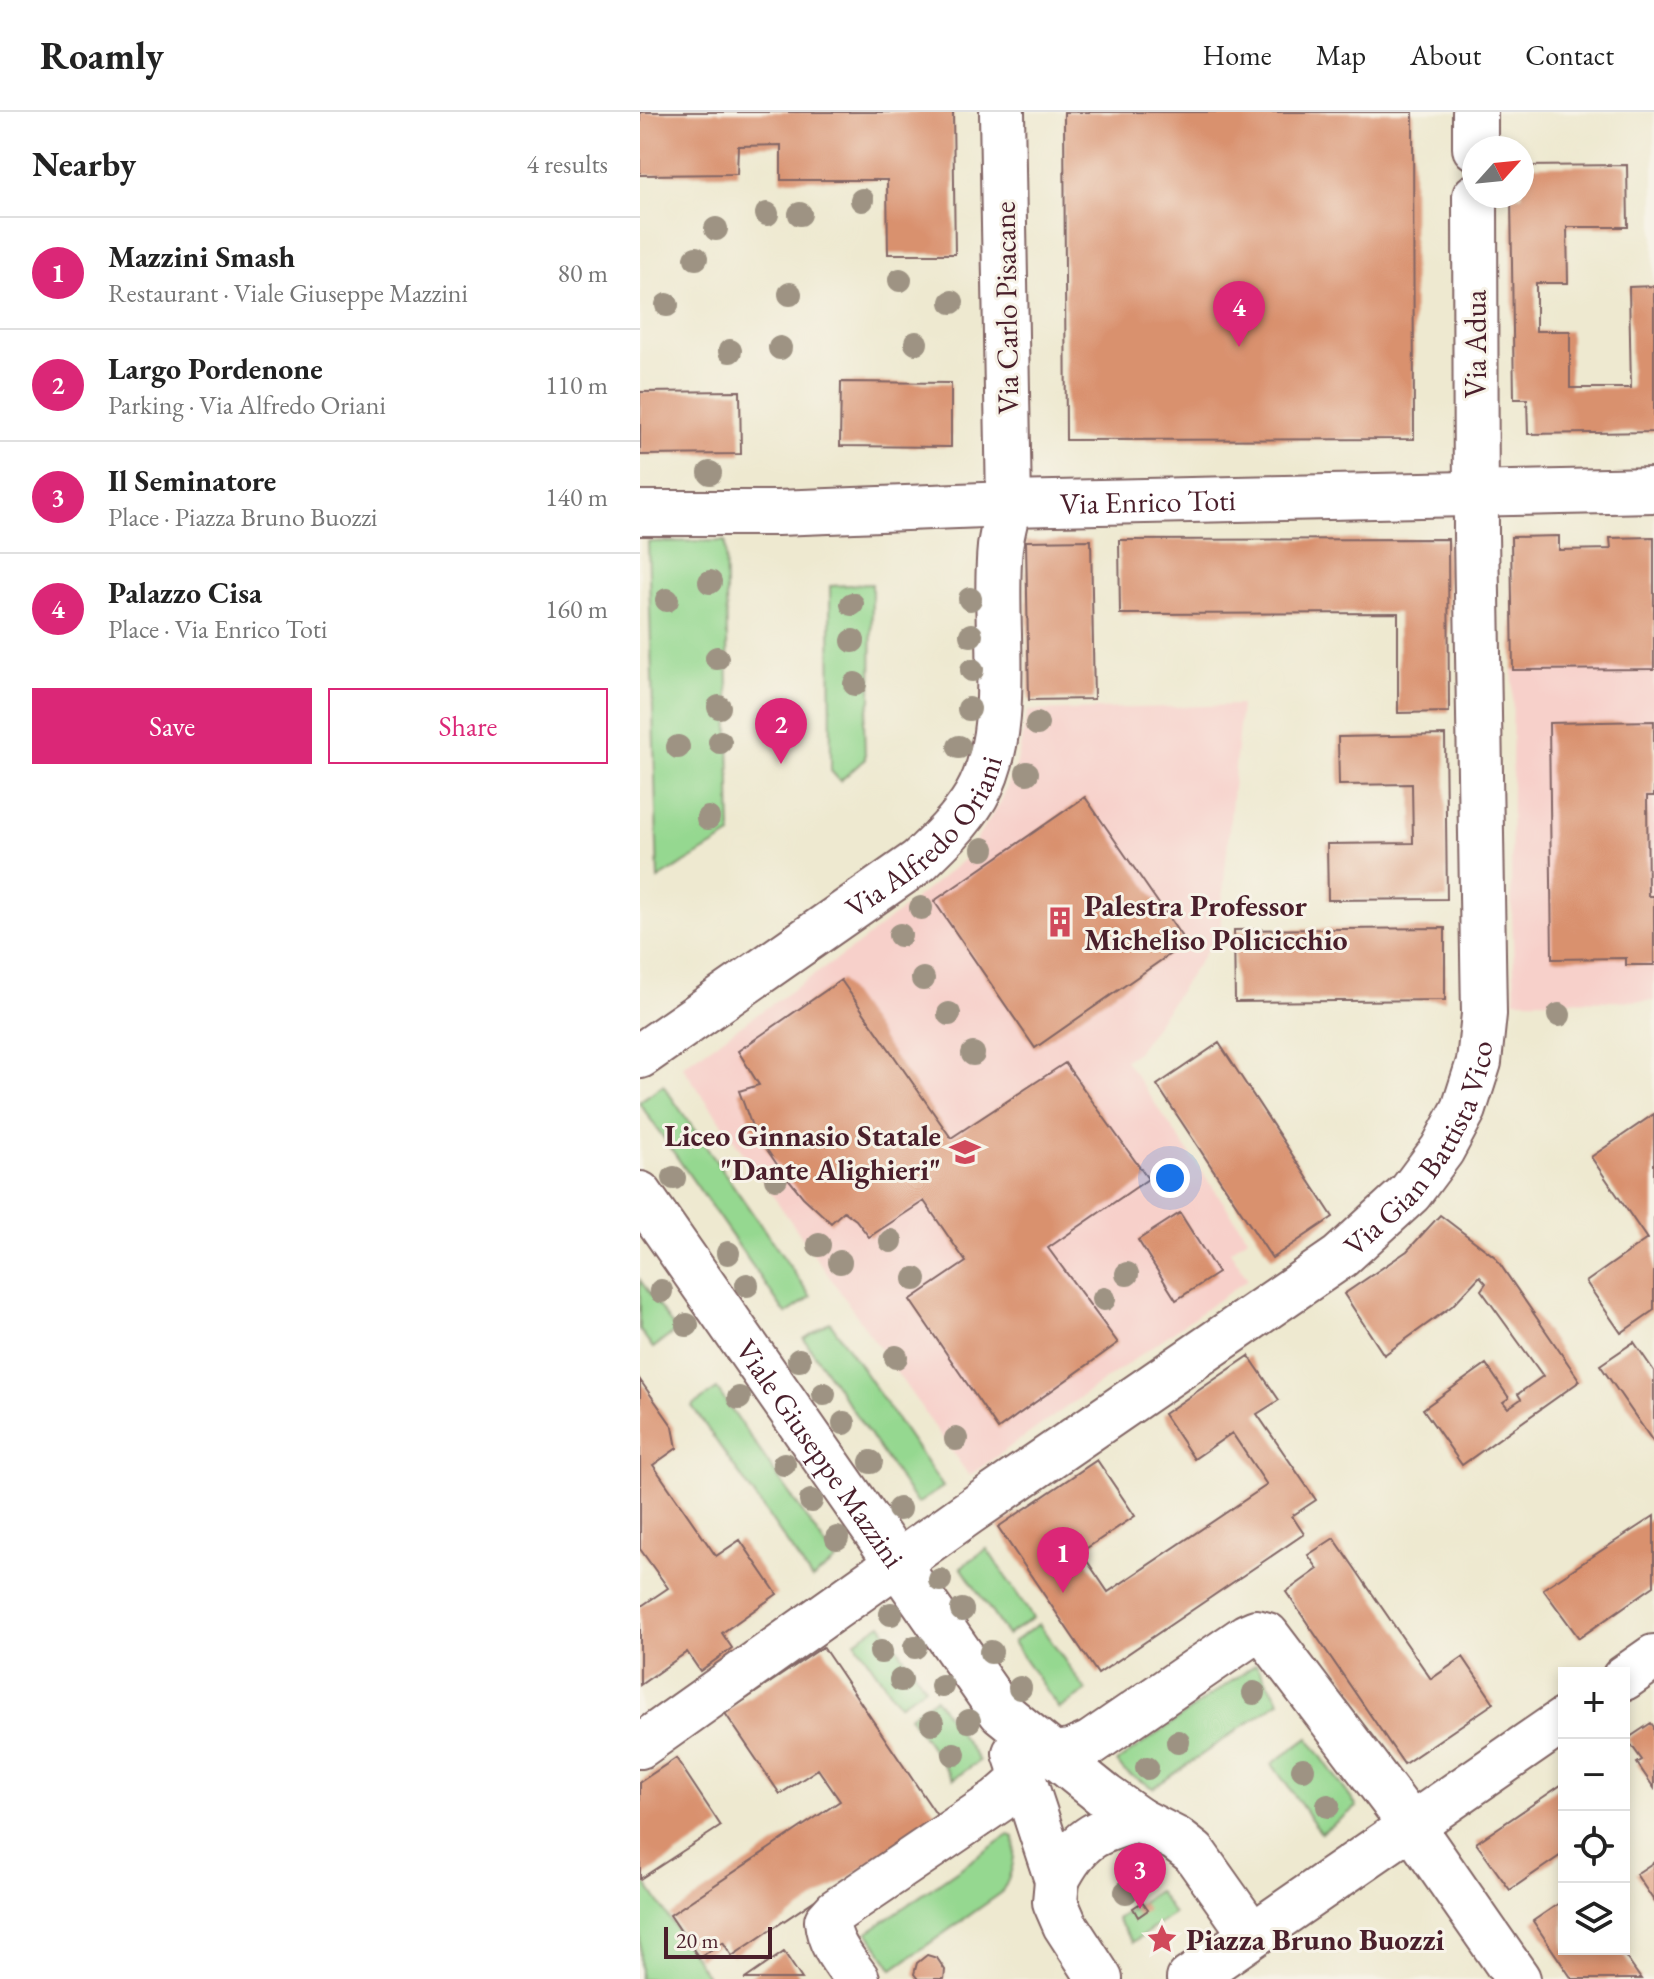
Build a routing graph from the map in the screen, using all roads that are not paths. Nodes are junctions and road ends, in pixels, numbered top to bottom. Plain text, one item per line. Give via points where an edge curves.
1 (1002, 112) edge
2 (1475, 112) edge
3 (1475, 136) edge
4 (1475, 208) edge
5 (1654, 490) edge
6 (1476, 492) junction
7 (1009, 504) junction
8 (640, 513) edge
9 (640, 1056) edge
10 (640, 1194) edge
11 (897, 1563) junction
12 (1654, 1657) edge
13 (1630, 1674) edge
14 (1558, 1724) edge
15 (640, 1746) edge
16 (1037, 1763) junction
17 (1139, 1820) junction
18 (1411, 1825) junction
19 (1057, 1880) junction
20 (1252, 1935) junction
21 (857, 1979) edge
22 (1100, 1979) edge
23 (1189, 1979) edge
24 (1518, 1979) edge

1 - 7 street, Via Carlo Pisacane
2 - 3 street
4 - 6 street, Via Adua
5 - 6 street, Via Enrico Toti
6 - 7 street, Via Enrico Toti
6 - 11 street, Via Gian Battista Vico via 1484,1014 1479,1062 1464,1109 1442,1150 1410,1193 1340,1257
7 - 8 street, Via Enrico Toti
7 - 9 street, Via Alfredo Oriani via 1000,547 997,722 977,795 951,831 919,861
10 - 11 street, Viale Giuseppe Mazzini
11 - 15 street, Via Gian Battista Vico
11 - 16 street, Viale Giuseppe Mazzini
12 - 13 street
14 - 18 street
16 - 17 street
16 - 18 street via 1091,1743 1256,1632 1276,1644
16 - 19 street
16 - 21 street via 998,1801 827,1921 836,1951
17 - 19 street via 1088,1838 1071,1854
17 - 20 street via 1194,1853
18 - 20 street
18 - 24 street
19 - 22 street via 1055,1902
20 - 23 street

